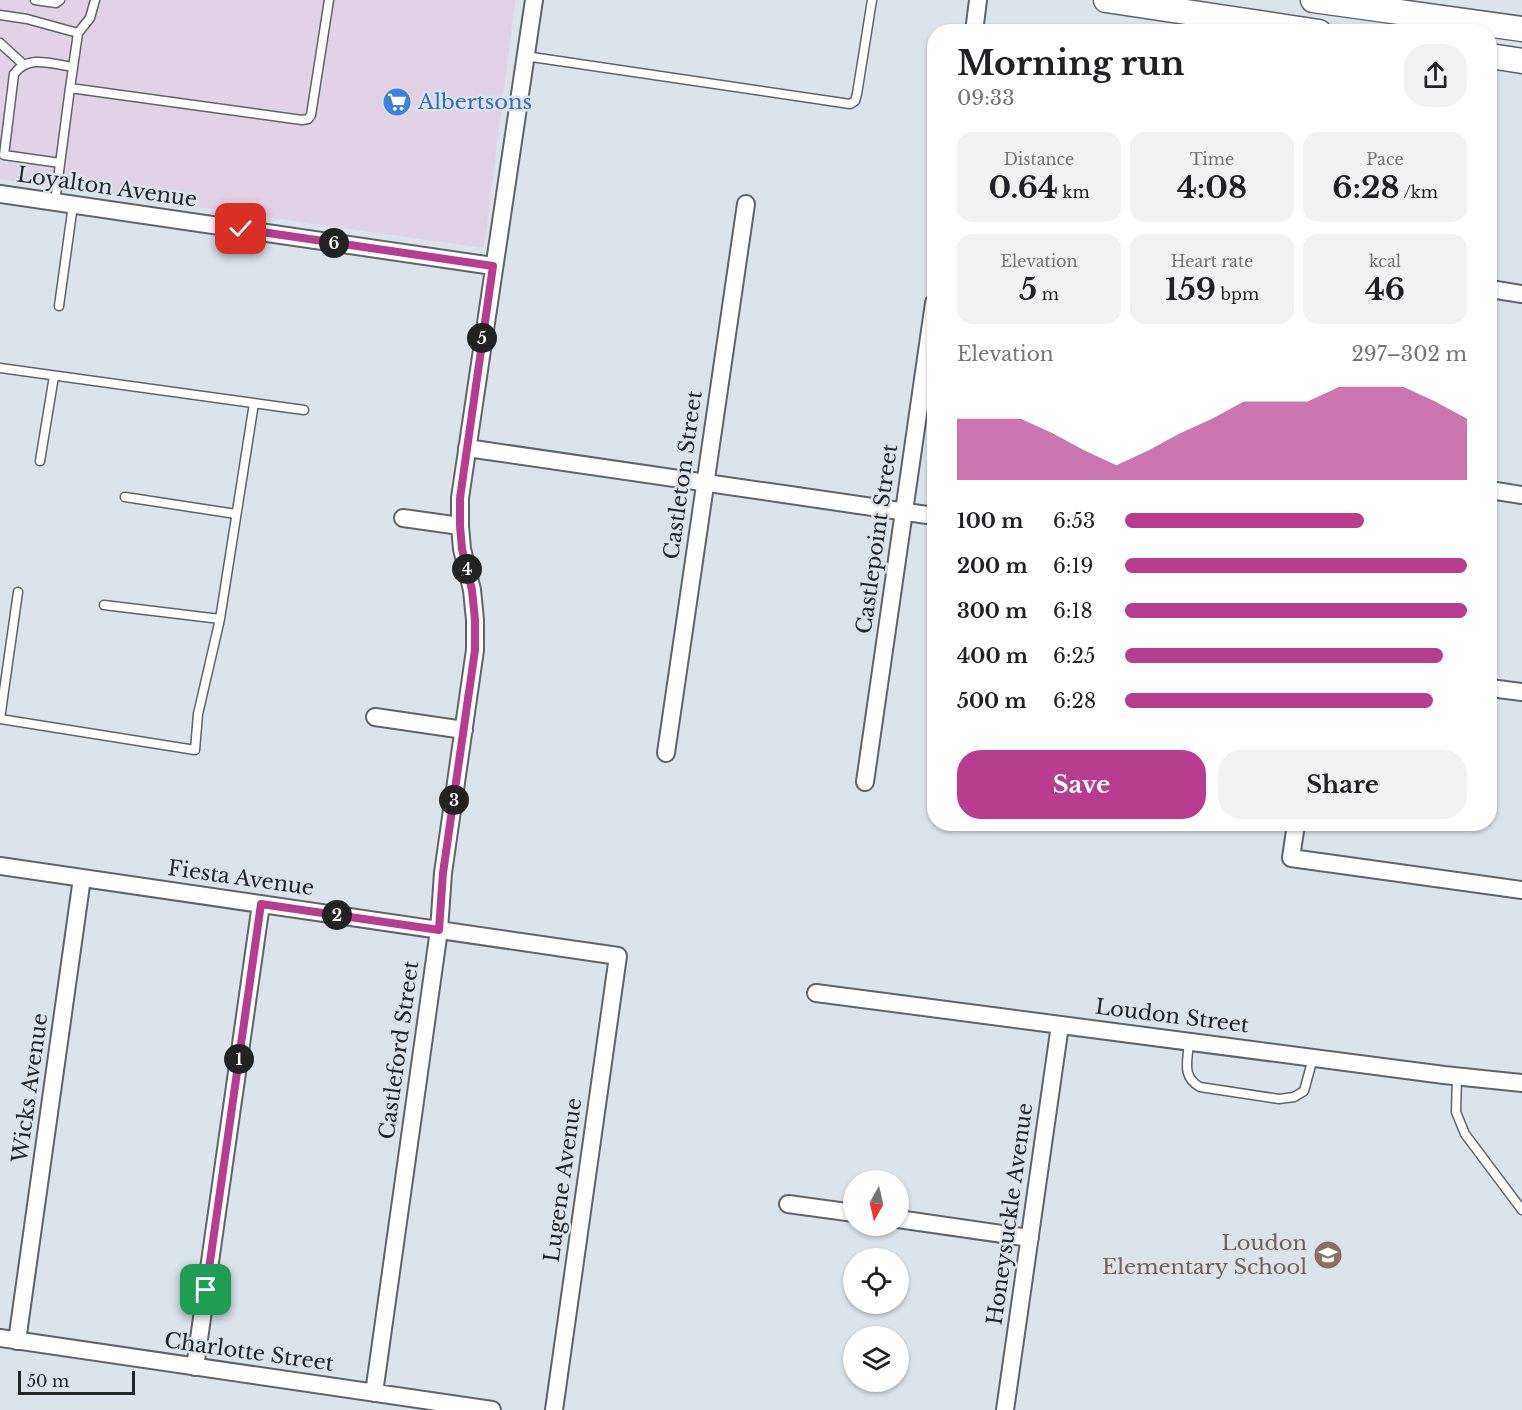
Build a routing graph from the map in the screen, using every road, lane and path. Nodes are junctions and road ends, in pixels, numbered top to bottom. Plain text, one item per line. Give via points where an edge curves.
1 (35, 0) edge
2 (60, 0) edge
3 (95, 0) edge
4 (329, 0) edge
5 (534, 0) edge
6 (872, 0) edge
7 (978, 0) edge
8 (1106, 0) edge
9 (1320, 0) edge
10 (1191, 13) junction
11 (0, 15) edge
12 (975, 24) edge
13 (1265, 24) edge
14 (1487, 24) edge
15 (1497, 25) edge
16 (1522, 29) edge
17 (78, 33) junction
18 (0, 43) edge
19 (525, 56) junction
20 (1497, 57) edge
21 (1522, 61) edge
22 (23, 64) junction
23 (73, 67) junction
24 (70, 88) junction
25 (2, 156) edge
26 (60, 162) junction
27 (0, 194) edge
28 (55, 202) junction
29 (746, 204) dead end
30 (73, 205) junction
31 (493, 266) junction
32 (1497, 291) edge
33 (1522, 294) edge
34 (59, 306) dead end
35 (927, 352) edge
36 (0, 368) edge
37 (54, 376) junction
38 (254, 403) junction
39 (304, 410) dead end
40 (466, 448) junction
41 (40, 461) dead end
42 (705, 482) junction
43 (1497, 491) edge
44 (1522, 495) edge
45 (125, 497) dead end
46 (904, 511) junction
47 (236, 514) junction
48 (927, 515) edge
49 (403, 518) dead end
50 (460, 526) junction
51 (18, 592) dead end
52 (104, 605) dead end
53 (220, 619) junction
54 (1497, 689) edge
55 (1522, 692) edge
56 (375, 717) dead end
57 (0, 719) edge
58 (464, 729) junction
59 (666, 753) dead end
60 (865, 782) dead end
61 (1295, 831) edge
62 (0, 866) edge
63 (82, 878) junction
64 (1522, 890) edge
65 (261, 904) junction
66 (439, 930) junction
67 (618, 956) joint
68 (816, 993) dead end
69 (1060, 1025) junction
70 (1189, 1041) junction
71 (1313, 1058) junction
72 (1457, 1077) junction
73 (1522, 1083) edge
74 (788, 1204) dead end
75 (1522, 1210) edge
76 (843, 1212) edge
77 (909, 1221) edge
78 (1030, 1238) junction
79 (0, 1338) edge
80 (17, 1341) junction
81 (195, 1367) junction
82 (374, 1393) junction
83 (492, 1410) edge
84 (554, 1410) edge
85 (1005, 1410) edge

1 - 2 lane
3 - 17 lane via 90,18
4 - 24 lane via 308,119
5 - 19 street, Castleford Street
6 - 19 lane via 857,94 850,104
7 - 12 street
8 - 10 main road
9 - 10 main road via 1306,13
9 - 14 main road
10 - 13 main road
11 - 17 lane
15 - 16 main road
17 - 23 lane
18 - 22 lane
19 - 31 street, Castleford Street
20 - 21 main road
22 - 23 lane via 38,61
22 - 25 lane via 14,74
23 - 24 lane
24 - 26 lane
25 - 26 lane
26 - 28 lane
27 - 28 street, Loyalton Avenue
28 - 30 street, Loyalton Avenue
29 - 42 street, Castleton Street
30 - 31 street, Loyalton Avenue
30 - 34 lane
31 - 40 street, Castleford Street
32 - 33 street
35 - 46 street, Castlepoint Street
36 - 37 lane
37 - 38 lane
37 - 41 lane
38 - 39 lane
38 - 47 lane
40 - 42 street
40 - 50 street, Castleford Street
42 - 46 street
42 - 59 street, Castleton Street
43 - 44 street
45 - 47 lane
46 - 48 street
46 - 60 street, Castlepoint Street
47 - 53 lane
49 - 50 street
50 - 58 street, Castleford Street via 475,620 475,650
51 - 57 lane
52 - 53 lane
53 - 57 lane via 198,714 195,750
54 - 55 street
56 - 58 street
58 - 66 street, Castleford Street via 443,873
61 - 64 street via 1291,858
62 - 63 street, Fiesta Avenue
63 - 65 street, Fiesta Avenue
63 - 80 street, Wicks Avenue
65 - 66 street, Fiesta Avenue
65 - 81 street
66 - 67 street, Fiesta Avenue
66 - 82 street, Castleford Street
67 - 84 street, Lugene Avenue
68 - 69 street, Loudon Street
69 - 70 street, Loudon Street
69 - 78 street, Honeysuckle Avenue
70 - 71 street, Loudon Street
70 - 71 lane via 1187,1074 1192,1082 1200,1087 1279,1099 1294,1097 1304,1090
71 - 72 street, Loudon Street
72 - 73 street, Loudon Street
72 - 75 lane via 1456,1112 1465,1134
74 - 76 street
77 - 78 street
78 - 85 street, Honeysuckle Avenue
79 - 80 street, Charlotte Street
80 - 81 street, Charlotte Street
81 - 82 street, Charlotte Street
82 - 83 street, Charlotte Street

